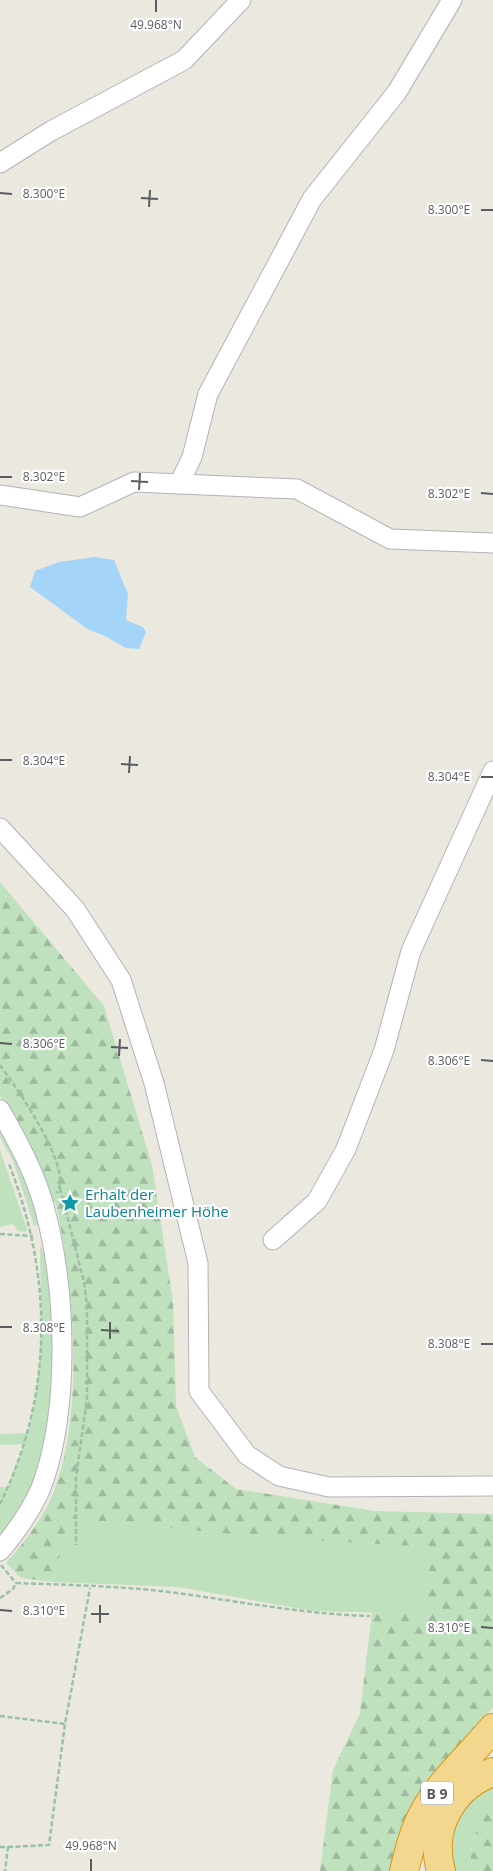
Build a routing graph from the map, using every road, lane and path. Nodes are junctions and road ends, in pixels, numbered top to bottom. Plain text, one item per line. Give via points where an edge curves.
1 (241, 0) edge
2 (452, 0) edge
3 (0, 163) edge
4 (179, 484) junction
5 (0, 495) edge
6 (493, 543) edge
7 (493, 771) edge
8 (0, 828) edge
9 (0, 1065) edge
10 (0, 1110) edge
11 (8, 1162) dead end
12 (60, 1188) junction
13 (53, 1198) dead end
14 (0, 1234) edge
15 (32, 1236) junction
16 (273, 1240) dead end
17 (493, 1486) edge
18 (0, 1504) edge
19 (76, 1545) dead end
20 (0, 1551) edge
21 (0, 1565) edge
22 (16, 1583) junction
23 (90, 1588) dead end
24 (0, 1598) edge
25 (370, 1616) dead end
26 (0, 1716) edge
27 (65, 1724) junction
28 (493, 1728) edge
29 (493, 1772) edge
30 (0, 1847) edge
31 (8, 1848) junction
32 (5, 1871) edge
33 (404, 1871) edge
34 (441, 1871) edge

1 - 3 street via 184,60 51,131
2 - 4 street via 398,92 312,199 208,394 192,457
4 - 5 street via 134,482 80,507
4 - 6 street via 298,489 390,539
7 - 16 street via 411,951 384,1050 346,1149 316,1201
8 - 17 street via 75,909 121,980 154,1083 198,1263 199,1391 247,1456 279,1476 329,1487
9 - 12 path via 24,1098 46,1138 60,1175
10 - 20 street via 32,1173 44,1206 58,1285 62,1347 57,1416 46,1473 25,1519
11 - 15 path via 28,1214
12 - 13 path
12 - 19 path via 87,1305 87,1399 76,1477
14 - 15 path
15 - 18 path via 41,1289 40,1367 28,1433
21 - 22 path
22 - 24 path
22 - 25 path via 176,1593 292,1611
23 - 27 path
26 - 27 path
27 - 31 path via 49,1845
28 - 33 highway, B 9 via 430,1803 416,1829
29 - 34 highway via 468,1785 448,1806 438,1844
30 - 31 path
31 - 32 path

